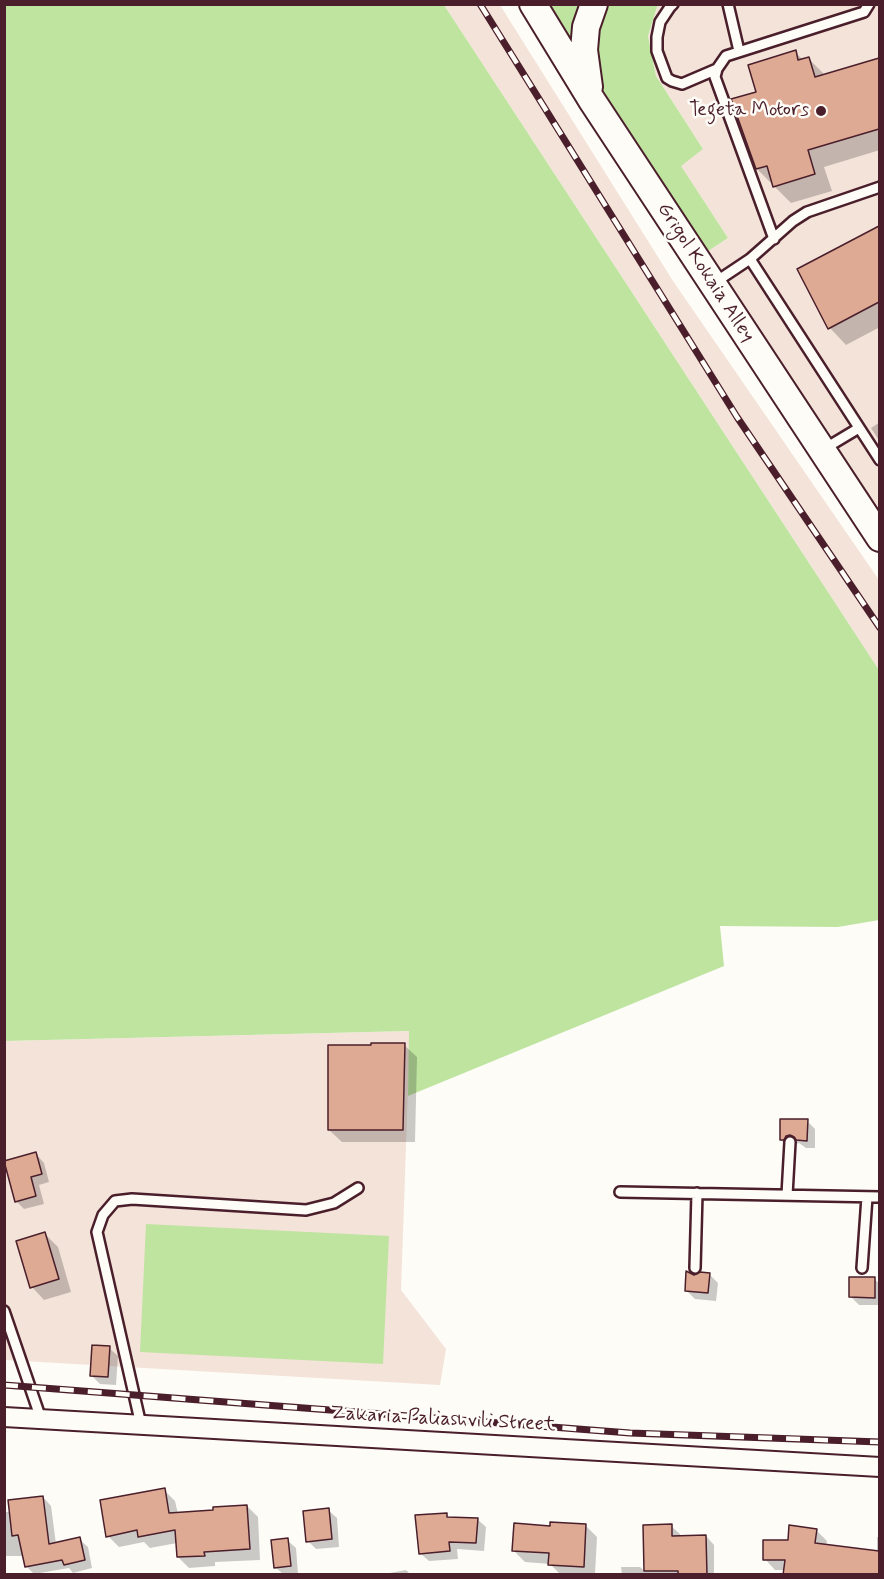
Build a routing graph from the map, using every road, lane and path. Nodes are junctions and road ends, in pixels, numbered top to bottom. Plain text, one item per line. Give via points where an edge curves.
1 (533, 4) edge
2 (594, 4) edge
3 (673, 4) edge
4 (728, 4) edge
5 (869, 4) edge
6 (739, 51) junction
7 (717, 69) junction
8 (591, 99) junction
9 (879, 187) edge
10 (774, 239) junction
11 (750, 259) junction
12 (712, 284) junction
13 (859, 428) junction
14 (822, 451) junction
15 (879, 460) edge
16 (879, 538) edge
17 (790, 1142) dead end
18 (358, 1188) dead end
19 (620, 1192) dead end
20 (698, 1193) junction
21 (787, 1195) junction
22 (867, 1197) junction
23 (879, 1197) edge
24 (862, 1268) dead end
25 (695, 1269) dead end
26 (4, 1311) edge
27 (4, 1417) edge
28 (41, 1419) junction
29 (141, 1425) junction
30 (879, 1467) edge

1 - 8 main road, Grigol Kokaia Alley
2 - 8 main road via 584,50
3 - 7 lane via 660,22 657,37 657,51 667,78 682,84
4 - 6 lane
5 - 6 lane via 864,12
6 - 7 lane via 726,56
7 - 10 lane via 715,77
8 - 12 main road, Grigol Kokaia Alley
9 - 10 lane via 807,212
10 - 11 lane
11 - 12 lane
11 - 13 lane
12 - 14 main road, Grigol Kokaia Alley
13 - 14 lane
13 - 15 lane
14 - 16 main road, Grigol Kokaia Alley
17 - 21 lane
18 - 29 lane via 334,1203 306,1210 132,1199 115,1202 103,1215 98,1232
19 - 20 lane
20 - 21 lane
20 - 25 lane
21 - 22 lane
22 - 23 lane
22 - 24 lane
26 - 28 lane
27 - 28 street, Zakaria Paliashvili Street
28 - 29 street, Zakaria Paliashvili Street
29 - 30 street, Zakaria Paliashvili Street

